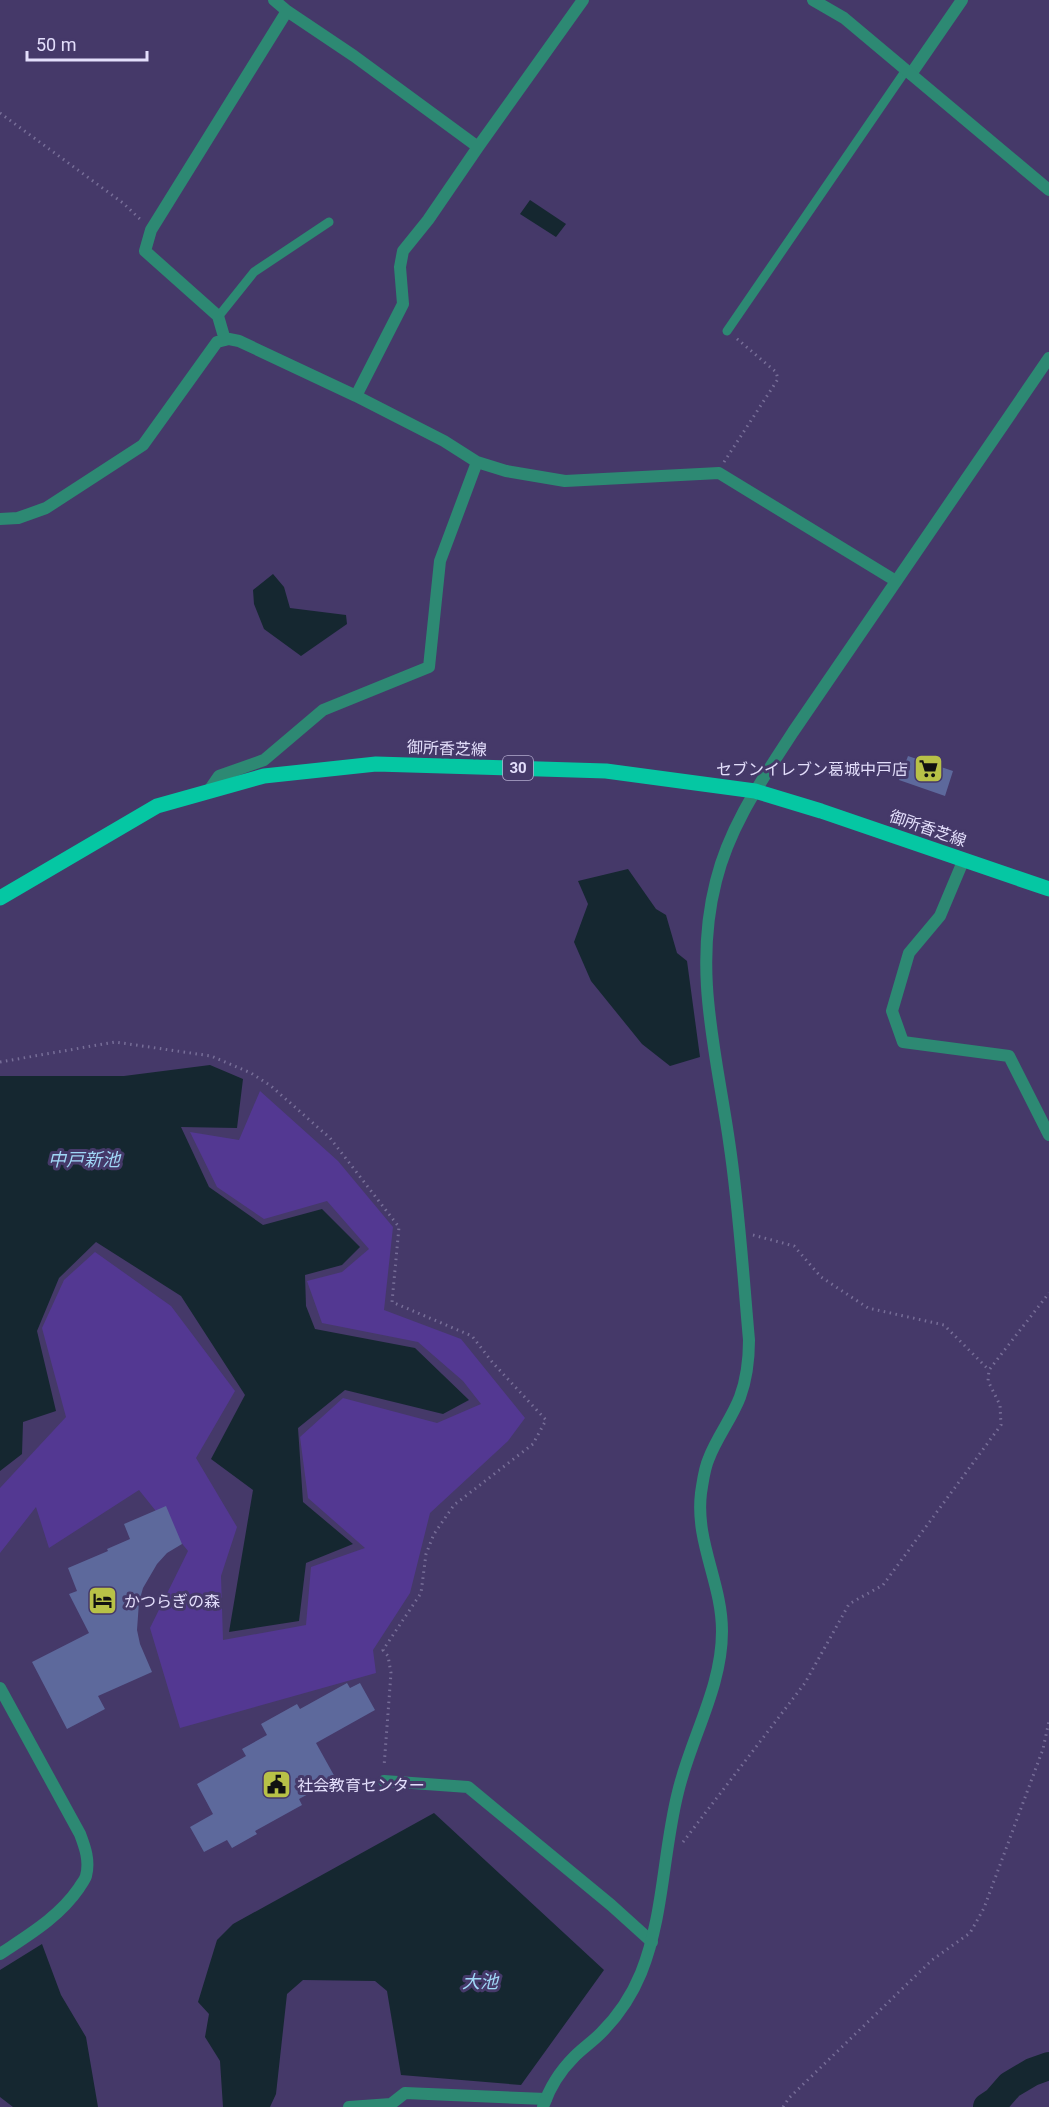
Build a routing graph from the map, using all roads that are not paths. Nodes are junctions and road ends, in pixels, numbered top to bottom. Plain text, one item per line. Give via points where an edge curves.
1 (274, 0) edge
2 (583, 0) edge
3 (813, 0) edge
4 (962, 0) edge
5 (287, 11) junction
6 (909, 72) junction
7 (478, 147) junction
8 (1049, 190) edge
9 (328, 222) dead end
10 (218, 317) junction
11 (727, 331) road end
12 (225, 340) junction
13 (1049, 358) edge
14 (356, 396) junction
15 (477, 462) junction
16 (0, 519) edge
17 (896, 581) junction
18 (270, 756) junction
19 (273, 775) junction
20 (755, 790) junction
21 (208, 792) junction
22 (964, 859) junction
23 (1049, 889) edge
24 (0, 898) edge
25 (1049, 1135) edge
26 (0, 1688) edge
27 (384, 1781) road end
28 (652, 1942) junction
29 (0, 1954) edge
30 (544, 2103) edge
31 (390, 2105) edge
32 (349, 2107) edge

1 - 5 street
2 - 7 street
3 - 6 street via 844,18
4 - 6 street
5 - 7 street
5 - 10 street via 151,230 146,251
6 - 8 street
6 - 11 lane
7 - 14 street via 403,250 403,304
9 - 10 lane via 254,272
10 - 12 street
12 - 14 street via 239,341
12 - 16 street via 217,342 143,445 46,508 18,518
13 - 17 street
14 - 15 street
15 - 17 street via 565,481 717,473
15 - 18 street via 440,561 429,667 323,710
17 - 20 street
18 - 19 street
18 - 21 street via 219,776
19 - 20 main road, 御所香芝線 / 30 via 376,764 583,770
19 - 21 main road, 御所香芝線 / 30
20 - 22 main road, 御所香芝線 / 30
20 - 28 street via 740,816 716,880 705,968 706,998 729,1141 749,1362 739,1399 709,1458 700,1507 702,1536 721,1612 721,1652 710,1699 678,1791
21 - 24 main road, 御所香芝線 / 30 via 157,806
22 - 23 main road, 御所香芝線 / 30
22 - 25 street via 940,916 909,954 892,1011 903,1042 1009,1056
26 - 29 street via 80,1834 87,1854 86,1877 69,1903 49,1922
27 - 28 street via 468,1787
28 - 30 street via 640,1976 615,2016 573,2058
30 - 31 street via 405,2093
31 - 32 street

